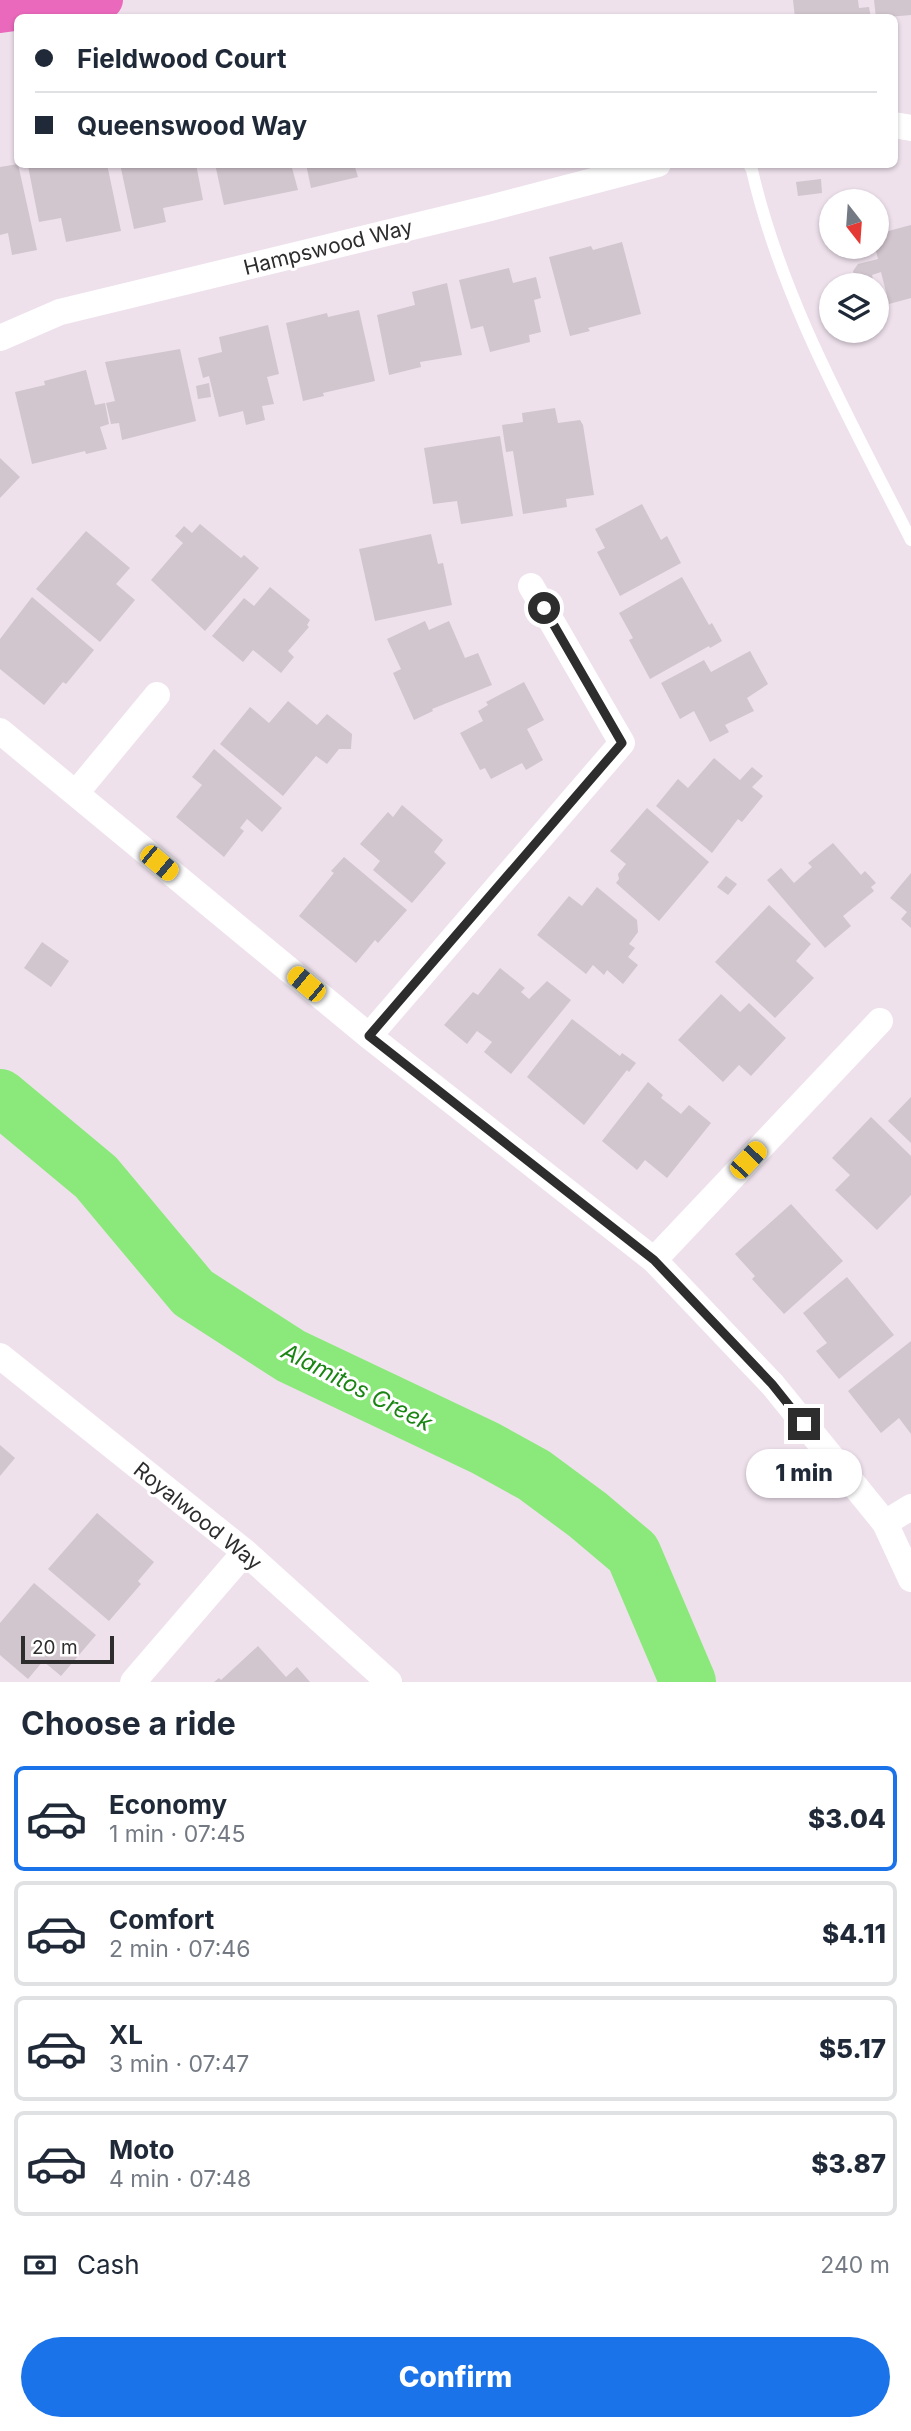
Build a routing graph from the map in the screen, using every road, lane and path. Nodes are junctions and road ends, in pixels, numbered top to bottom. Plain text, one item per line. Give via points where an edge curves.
1 (104, 0) edge
2 (0, 14) edge
3 (643, 168) edge
4 (751, 168) edge
5 (0, 338) edge
6 (911, 540) edge
7 (531, 586) dead end
8 (157, 695) dead end
9 (0, 731) edge
10 (76, 793) junction
11 (880, 1021) dead end
12 (369, 1036) junction
13 (654, 1260) junction
14 (0, 1356) edge
15 (911, 1507) edge
16 (886, 1523) junction
17 (245, 1552) junction
18 (911, 1579) edge
19 (133, 1682) edge
20 (389, 1682) edge

1 - 2 main road
3 - 5 street, Hampswood Way via 60,312
4 - 6 lane via 764,219 822,364
7 - 12 street via 622,743
8 - 10 street
9 - 10 street
10 - 12 street
11 - 13 street
12 - 13 street
13 - 16 street via 772,1384
14 - 17 street, Royalwood Way
15 - 16 street
16 - 18 street
17 - 19 street
17 - 20 street, Royalwood Way

